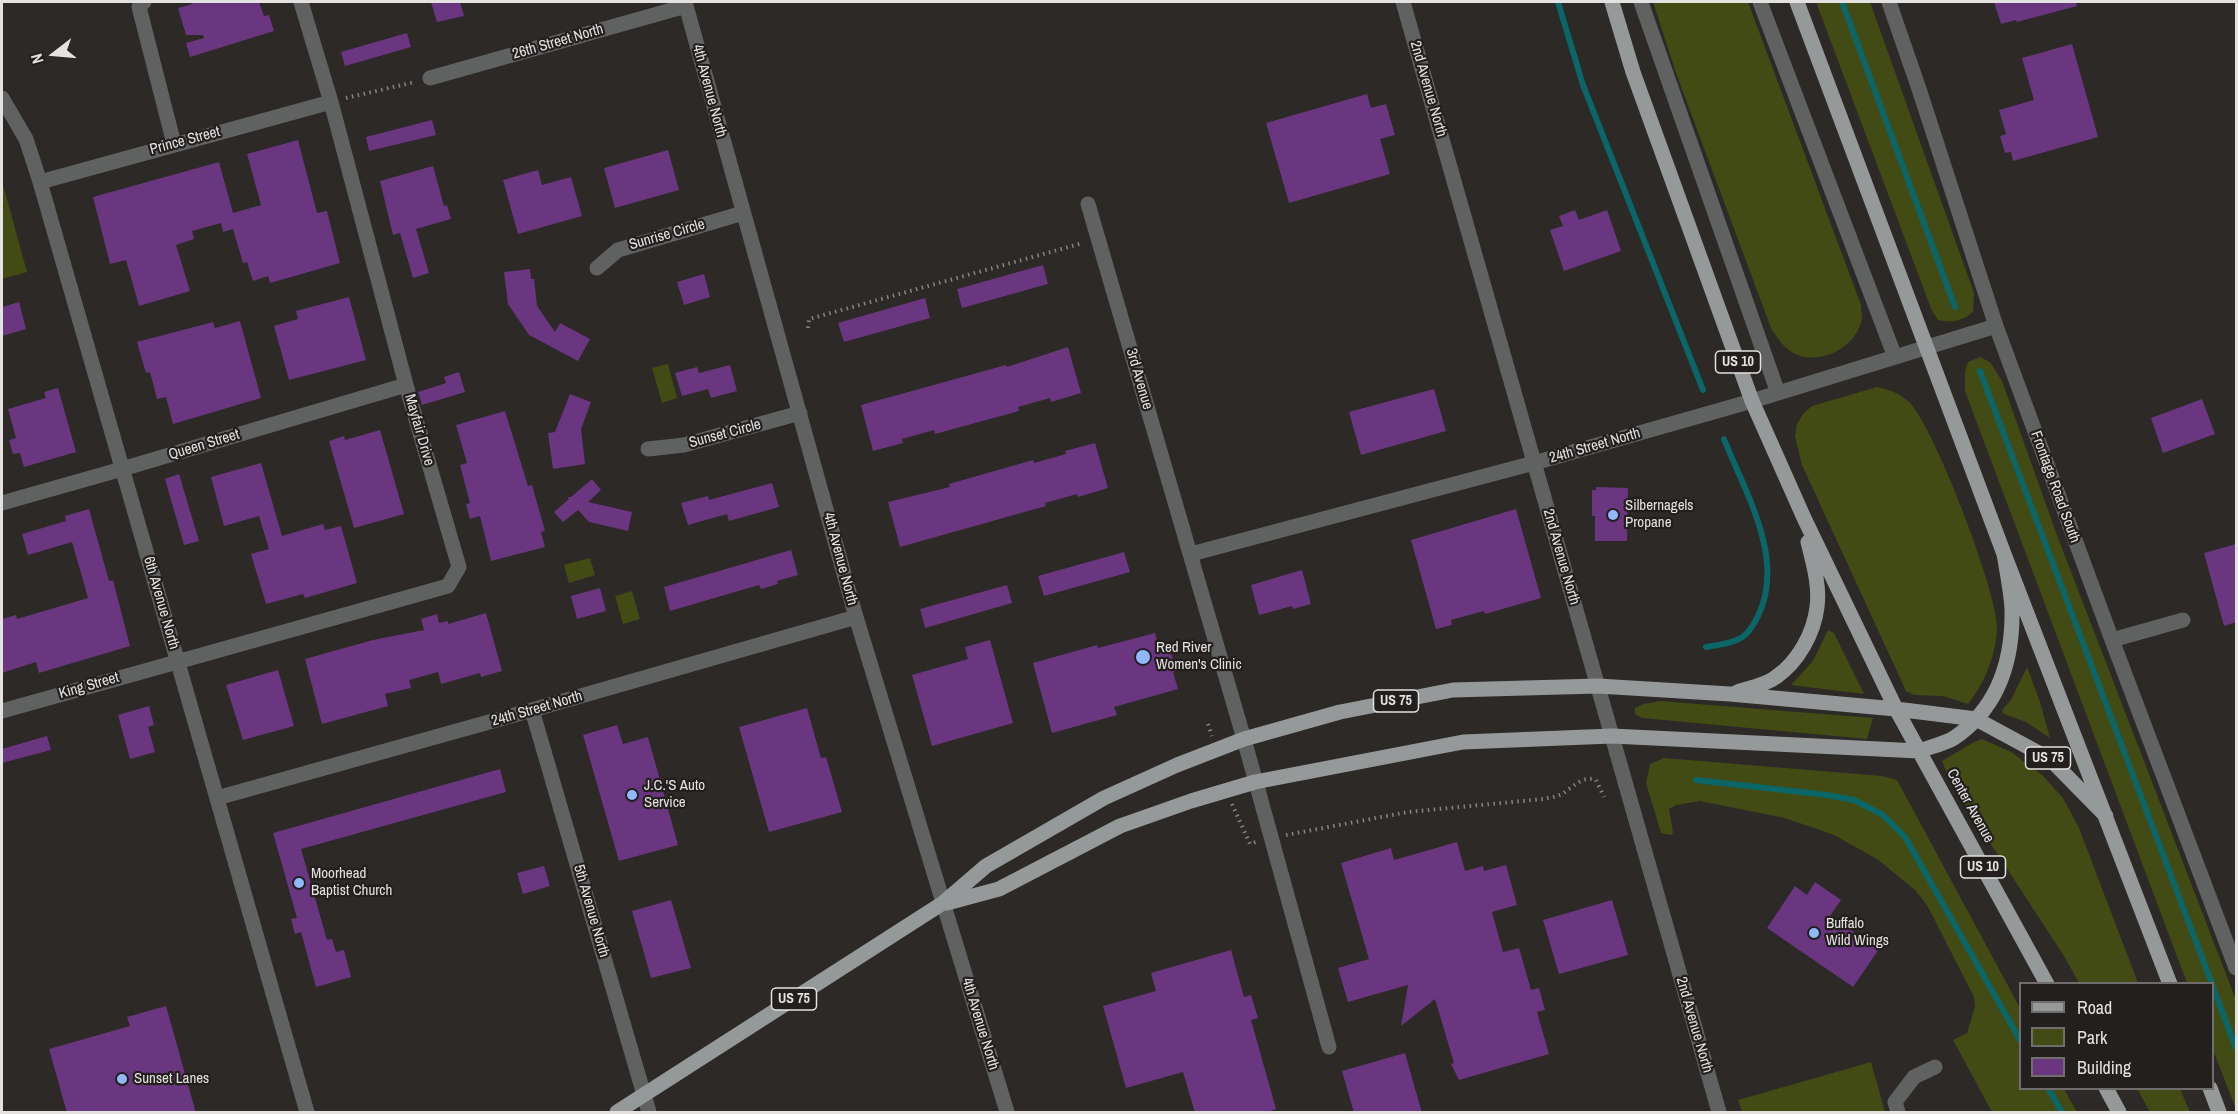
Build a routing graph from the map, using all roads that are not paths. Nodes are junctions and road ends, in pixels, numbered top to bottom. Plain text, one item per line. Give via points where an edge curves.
1 (144, 2) edge
2 (301, 2) edge
3 (1403, 2) edge
4 (1612, 2) edge
5 (1641, 2) edge
6 (1760, 2) edge
7 (1797, 2) edge
8 (1888, 2) edge
9 (686, 4) edge
10 (430, 78) road end
11 (2, 98) edge
12 (331, 102) junction
13 (174, 144) junction
14 (40, 182) junction
15 (1088, 204) dead end
16 (742, 213) junction
17 (597, 268) dead end
18 (1996, 326) junction
19 (1927, 347) junction
20 (1894, 357) junction
21 (406, 385) junction
22 (1778, 393) junction
23 (1752, 401) junction
24 (800, 413) junction
25 (648, 449) dead end
26 (1534, 463) junction
27 (123, 469) junction
28 (2, 503) edge
29 (1804, 518) junction
30 (1191, 554) junction
31 (2004, 554) junction
32 (856, 617) junction
33 (2183, 620) dead end
34 (2112, 640) junction
35 (178, 662) junction
36 (1598, 686) junction
37 (1730, 694) junction
38 (1896, 709) junction
39 (532, 710) junction
40 (2, 711) edge
41 (1976, 719) junction
42 (1612, 736) junction
43 (1244, 739) junction
44 (1919, 751) junction
45 (1255, 782) junction
46 (217, 798) junction
47 (2106, 816) junction
48 (944, 903) junction
49 (2236, 968) edge
50 (2047, 982) edge
51 (2169, 982) edge
52 (1329, 1047) dead end
53 (1935, 1067) dead end
54 (2107, 1090) edge
55 (2210, 1090) edge
56 (644, 1095) junction
57 (307, 1113) edge
58 (617, 1113) edge
59 (649, 1113) edge
60 (1007, 1113) edge
61 (1719, 1113) edge
62 (1898, 1113) edge
63 (2119, 1113) edge
64 (2219, 1113) edge

1 - 13 street via 139,7
2 - 12 street, Mayfair Drive
3 - 26 street, 2nd Avenue North
4 - 23 main road, US 10 via 1633,72
5 - 22 street
6 - 20 street
7 - 19 main road
8 - 18 street, Frontage Road South
9 - 10 street, 26th Street North
9 - 16 street, 4th Avenue North
11 - 14 street, 6th Avenue North via 26,139
12 - 13 street, Prince Street
12 - 21 street, Mayfair Drive
13 - 14 street, Prince Street
14 - 27 street, 6th Avenue North
15 - 30 street, 3rd Avenue
16 - 17 street, Sunrise Circle via 618,250
16 - 24 street, 4th Avenue North
18 - 19 street, 24th Street North
18 - 34 street, Frontage Road South
19 - 20 street, 24th Street North
19 - 31 main road
20 - 22 street, 24th Street North
21 - 27 street, Queen Street
21 - 35 street, Mayfair Drive via 459,567 448,586
22 - 23 street, 24th Street North
23 - 26 street, 24th Street North
23 - 29 main road, US 10
24 - 25 street, Sunset Circle via 684,445
24 - 32 street, 4th Avenue North
26 - 30 street, 24th Street North
26 - 36 street, 2nd Avenue North
27 - 28 street, Queen Street
27 - 35 street, 6th Avenue North
29 - 37 main road via 1817,606 1807,640 1797,659 1774,679
29 - 38 main road, US 10
30 - 43 street, 3rd Avenue
31 - 41 main road via 2012,609 2009,655 1997,691
31 - 47 main road
32 - 39 street, 24th Street North
32 - 48 street, 4th Avenue North
33 - 34 street
34 - 49 street, Frontage Road South
35 - 40 street, King Street
35 - 46 street, 6th Avenue North
36 - 37 main road, US 75
36 - 42 street, 2nd Avenue North
36 - 43 main road, US 75 via 1453,690 1340,712
37 - 38 main road, US 75
38 - 41 main road, US 75
38 - 44 main road, Center Avenue / US 10
39 - 46 street, 24th Street North
39 - 56 street, 5th Avenue North
41 - 44 main road via 1952,739
41 - 47 main road, US 75 via 2050,759
42 - 44 main road, US 75
42 - 45 main road, US 75 via 1464,742
42 - 61 street, 2nd Avenue North
43 - 45 street, 3rd Avenue
43 - 48 main road, US 75 via 1104,798 986,866
44 - 50 main road, Center Avenue / US 10
45 - 48 main road, US 75 via 1120,826 999,889
45 - 52 street, 3rd Avenue
46 - 57 street, 6th Avenue North
47 - 51 main road
48 - 56 main road, US 75
48 - 60 street, 4th Avenue North
53 - 62 street via 1914,1077 1895,1102
54 - 63 main road
55 - 64 main road
56 - 58 main road, US 75
56 - 59 street, 5th Avenue North

